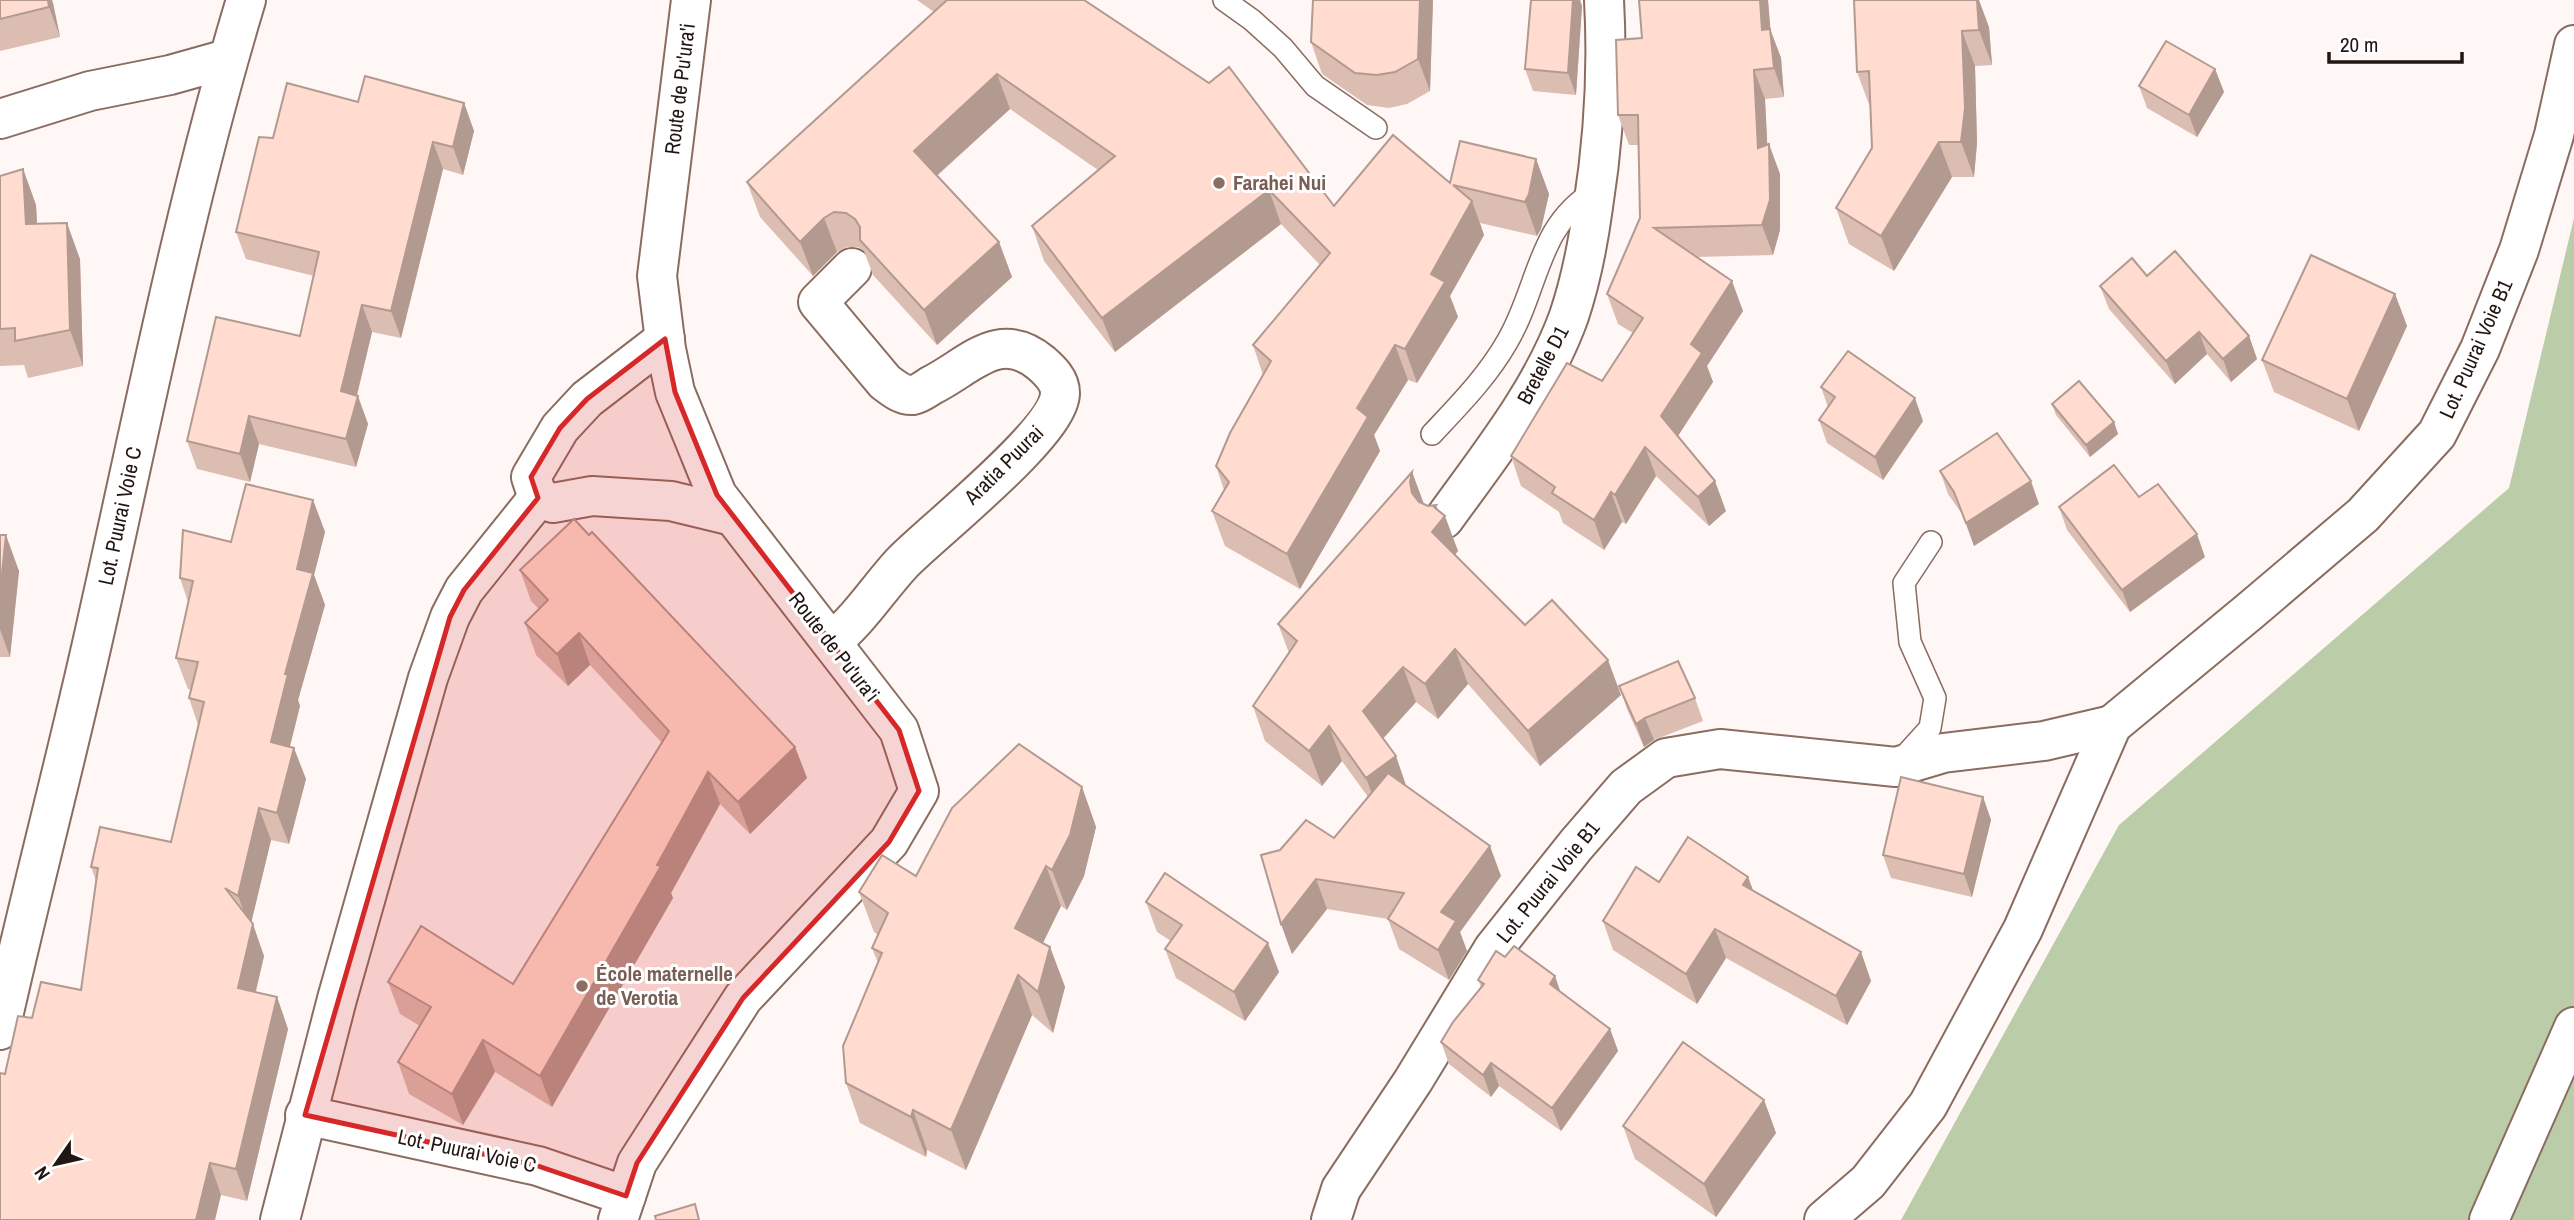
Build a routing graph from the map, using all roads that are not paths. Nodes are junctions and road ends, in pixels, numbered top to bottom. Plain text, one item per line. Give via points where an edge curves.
1 (246, 0) edge
2 (691, 0) edge
3 (1224, 0) edge
4 (1604, 0) edge
5 (2574, 45) edge
6 (227, 59) junction
7 (0, 119) edge
8 (1376, 128) dead end
9 (1595, 191) junction
10 (852, 268) dead end
11 (665, 340) junction
12 (1432, 434) dead end
13 (538, 498) junction
14 (733, 516) junction
15 (1444, 519) edge
16 (1931, 542) dead end
17 (831, 642) junction
18 (2112, 724) junction
19 (1896, 767) junction
20 (7, 966) edge
21 (2574, 1027) edge
22 (0, 1030) edge
23 (305, 1115) junction
24 (622, 1208) edge
25 (280, 1220) edge
26 (1331, 1220) edge
27 (1824, 1220) edge
28 (2489, 1220) edge

1 - 6 street, Lot. Puurai Voie C
2 - 11 street, Route de Pu'ura'i via 657,276
3 - 8 lane via 1283,48 1315,86
4 - 9 street, Bretelle D1 via 1605,111
5 - 18 street, Lot. Puurai Voie B1 via 2554,135 2519,250 2480,349 2437,434 2364,515
6 - 7 street via 90,90
6 - 20 street, Lot. Puurai Voie C via 86,668
9 - 12 lane, Bretelle D1 via 1562,217 1545,247 1508,341 1476,387
9 - 15 street, Bretelle D1 via 1586,257 1569,317 1506,433
10 - 17 street, Aratia Puurai via 818,302 898,392 914,395 990,349 1020,350 1033,356 1053,373 1060,392 1058,407 1031,443 903,563
11 - 13 street via 587,399 559,428 531,477
11 - 14 street, Route de Pu'ura'i via 675,392 717,495
13 - 14 street via 553,503 592,496 671,501
13 - 23 street via 464,590 450,617 428,678
14 - 17 street, Route de Pu'ura'i
16 - 19 lane via 1904,583 1910,642 1934,698 1930,728
17 - 24 street, Route de Pu'ura'i via 899,730 919,791 889,842 743,998 637,1163
18 - 19 street, Lot. Puurai Voie B1 via 2044,741 1943,753
18 - 27 street, Lot. Puurai Voie B1 via 2023,929 1928,1105 1868,1182
19 - 26 street, Lot. Puurai Voie B1 via 1720,749 1666,758 1626,787 1494,948 1341,1189
20 - 22 street, Lot. Puurai Voie C
21 - 28 street
23 - 24 street, Lot. Puurai Voie C via 538,1166
23 - 25 street

